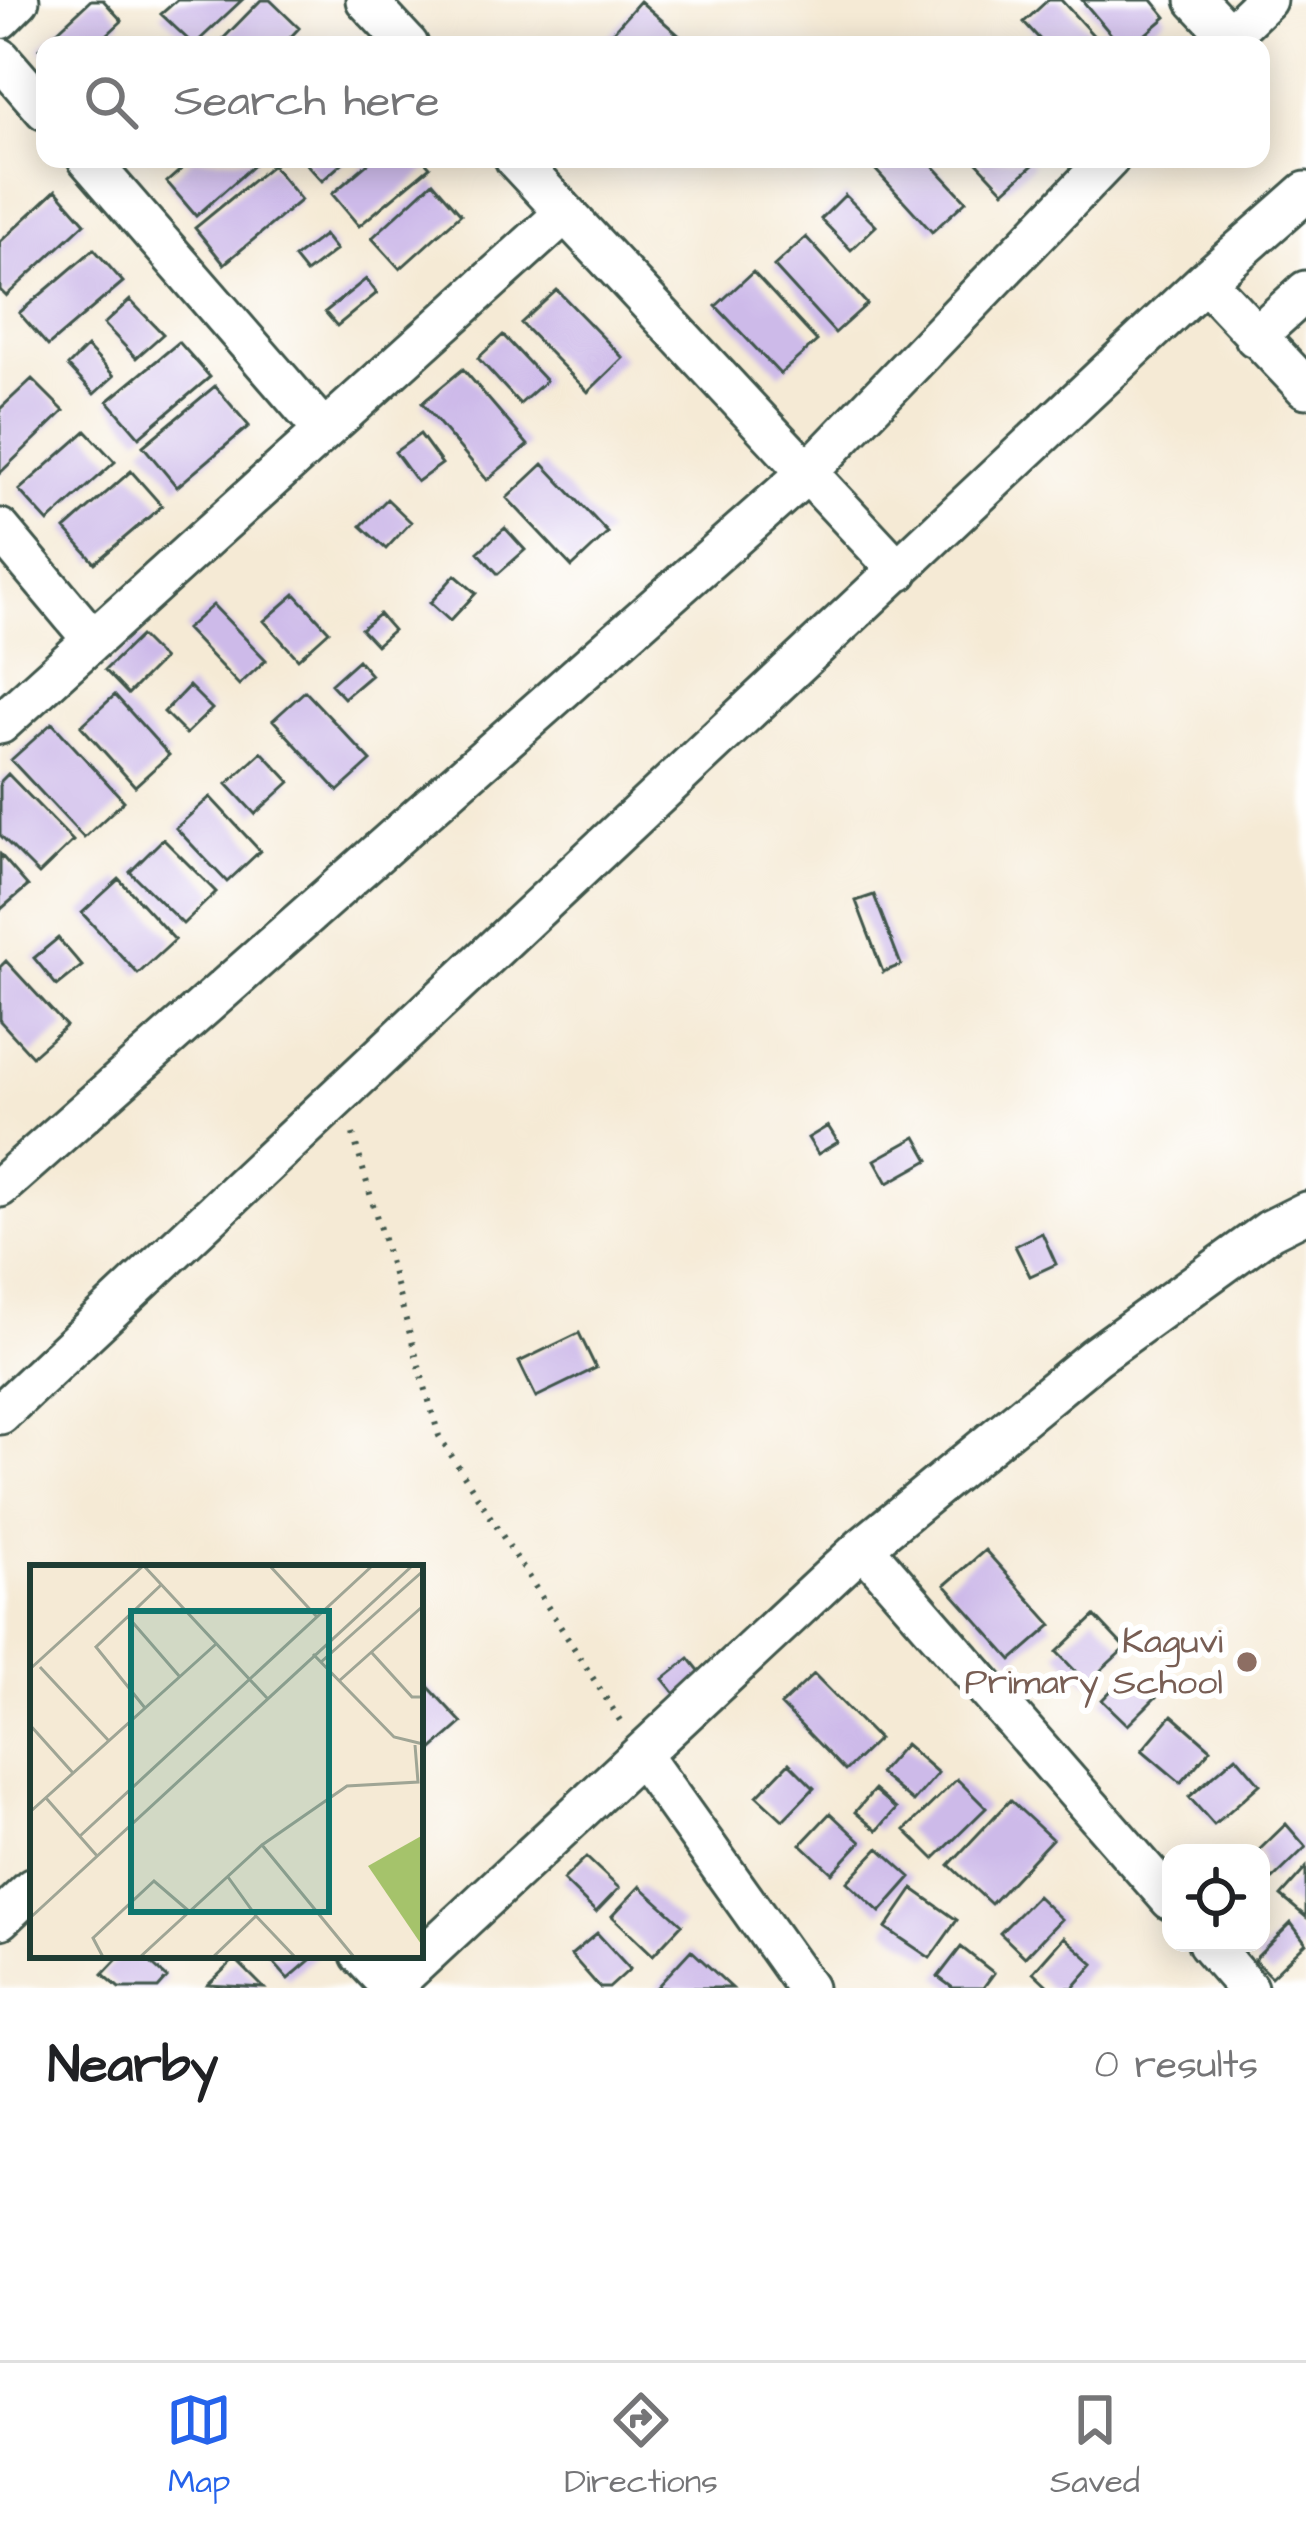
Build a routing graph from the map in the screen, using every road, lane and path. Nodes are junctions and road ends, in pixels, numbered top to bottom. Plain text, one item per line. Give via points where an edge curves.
1 (20, 0) edge
2 (366, 0) edge
3 (1196, 0) edge
4 (1266, 0) edge
5 (0, 19) edge
6 (400, 36) edge
7 (1221, 36) edge
8 (1228, 36) edge
9 (0, 58) edge
10 (36, 100) edge
11 (96, 168) edge
12 (522, 168) edge
13 (1100, 168) edge
14 (1306, 192) edge
15 (565, 213) junction
16 (1205, 281) junction
17 (1306, 291) edge
18 (1255, 337) junction
19 (1306, 388) edge
20 (324, 431) junction
21 (807, 473) junction
22 (0, 529) edge
23 (899, 571) junction
24 (93, 640) junction
25 (0, 724) edge
26 (341, 1090) junction
27 (0, 1186) edge
28 (1306, 1213) edge
29 (0, 1414) edge
30 (863, 1547) junction
31 (641, 1755) junction
32 (1162, 1890) edge
33 (30, 1891) edge
34 (0, 1919) edge
35 (1216, 1952) edge
36 (423, 1957) edge
37 (365, 1958) edge
38 (422, 1958) edge
39 (390, 1988) edge
40 (807, 1988) edge
41 (1247, 1988) edge

1 - 5 street
2 - 6 street
3 - 7 street
4 - 8 street
9 - 10 street
11 - 20 street
12 - 15 street
13 - 21 street
14 - 16 street
15 - 20 street
15 - 21 street
16 - 18 street
16 - 23 street
17 - 18 street
18 - 19 street
20 - 24 street
21 - 23 street
21 - 27 street
22 - 24 street
23 - 26 street
24 - 25 street
26 - 29 street
26 - 31 path via 440,1436
28 - 30 street via 1270,1230 1096,1356
30 - 31 street
30 - 32 street
31 - 36 street
31 - 40 street
33 - 34 street
35 - 41 street
37 - 39 street
38 - 39 street

